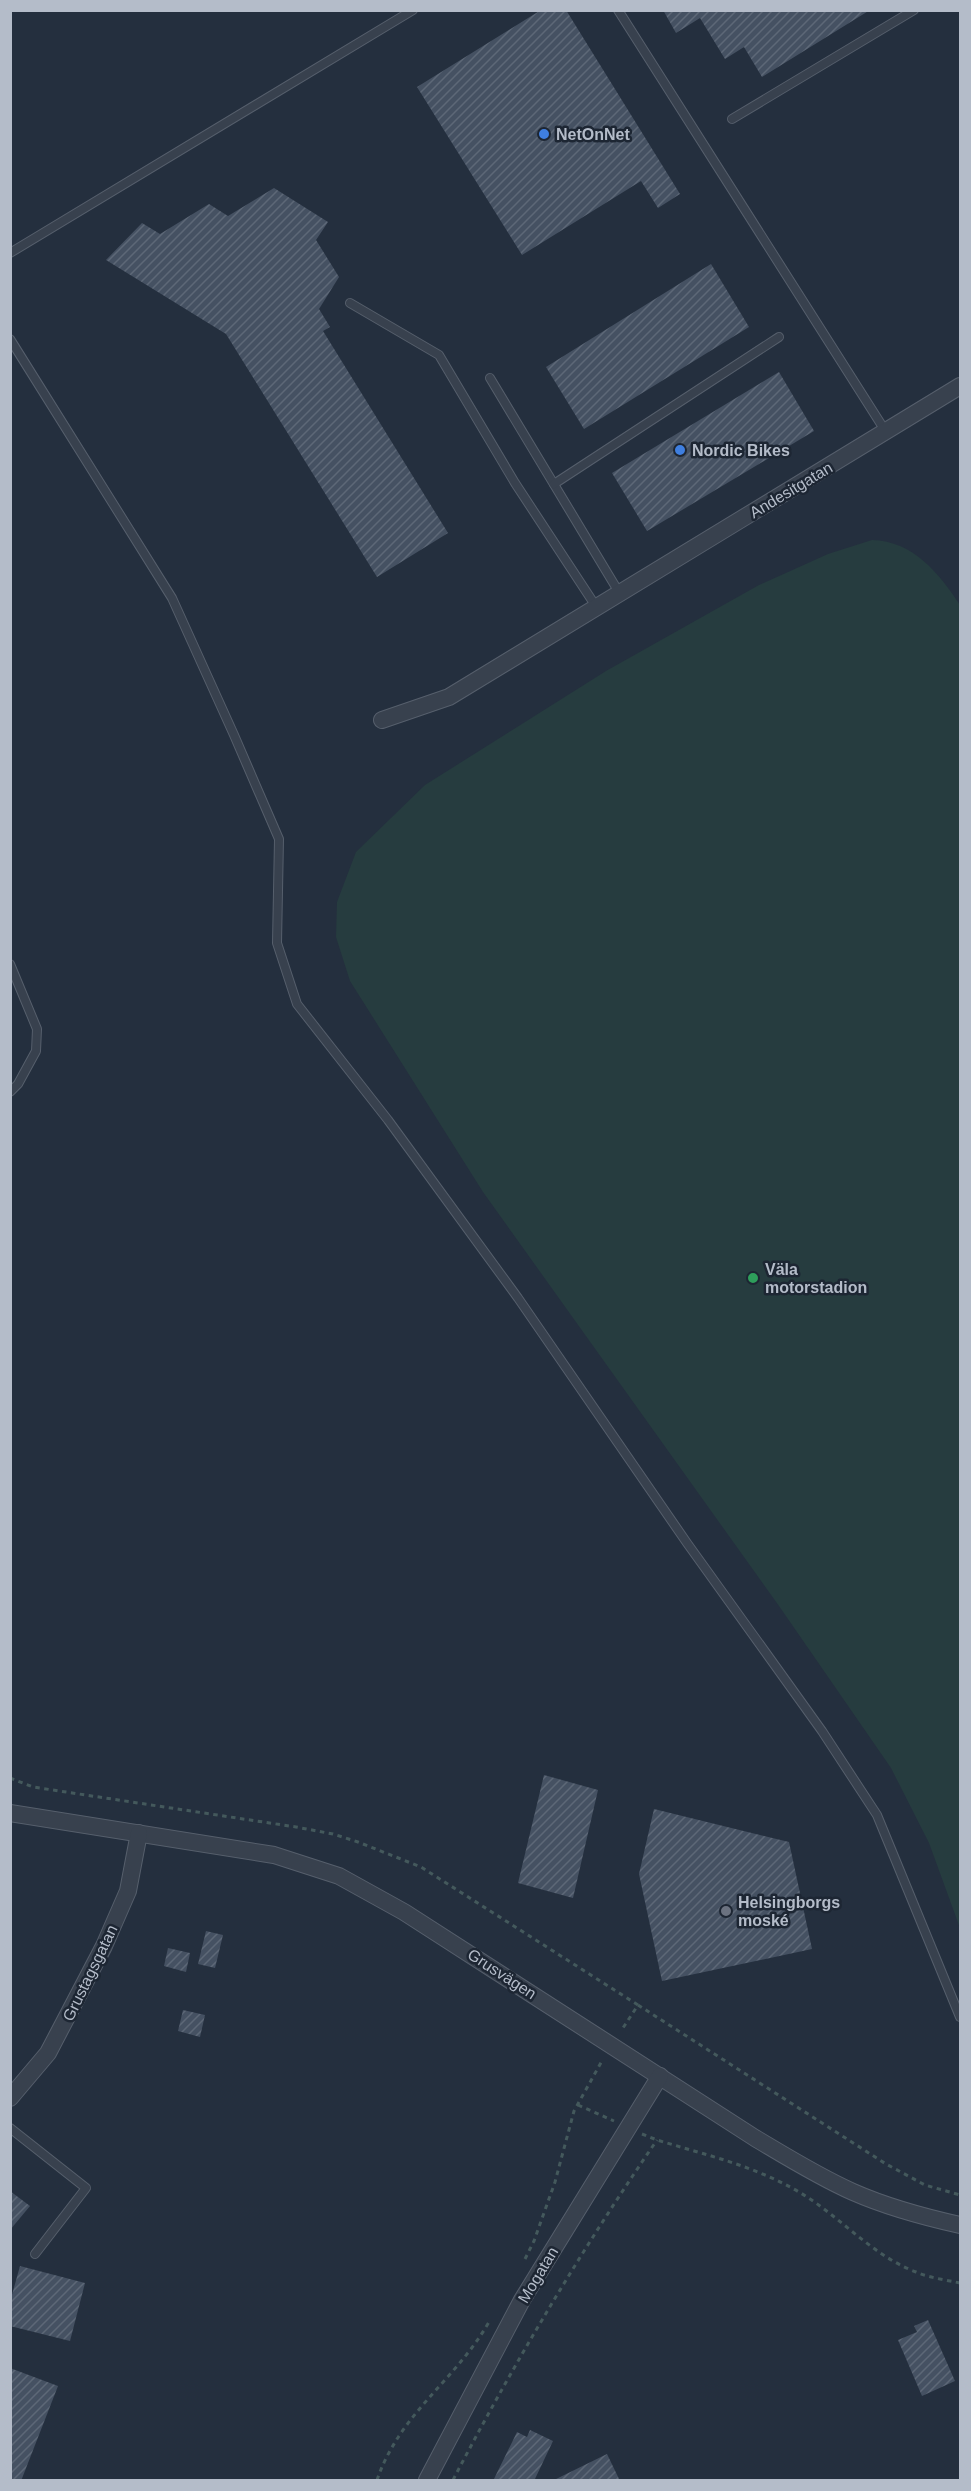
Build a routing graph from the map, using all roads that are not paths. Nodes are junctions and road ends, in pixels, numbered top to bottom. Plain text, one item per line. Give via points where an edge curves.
1 (412, 10) edge
2 (618, 10) edge
3 (914, 10) edge
4 (732, 119) dead end
5 (10, 253) edge
6 (350, 303) dead end
7 (779, 337) dead end
8 (10, 339) edge
9 (490, 378) dead end
10 (960, 386) edge
11 (886, 432) junction
12 (554, 484) junction
13 (620, 594) junction
14 (597, 609) junction
15 (382, 720) dead end
16 (10, 964) edge
17 (10, 1092) edge
18 (10, 1813) edge
19 (139, 1833) junction
20 (960, 2017) edge
21 (660, 2076) junction
22 (10, 2098) edge
23 (10, 2128) edge
24 (960, 2225) edge
25 (35, 2254) dead end
26 (427, 2481) edge

1 - 5 lane
2 - 11 lane
3 - 4 lane
6 - 14 lane via 439,355 515,483
7 - 12 lane
8 - 20 lane via 172,598 279,839 277,943 297,1004 388,1120 518,1298 877,1815
9 - 12 lane
10 - 11 street, Andesitgatan
11 - 13 street, Andesitgatan
12 - 13 lane
13 - 14 street, Andesitgatan
14 - 15 street, Andesitgatan via 449,697
16 - 17 lane via 37,1029 36,1051
18 - 19 street, Grusvägen
19 - 21 street, Grusvägen via 274,1855 339,1876 404,1912
19 - 22 street, Grustagsgatan via 128,1891 104,1946 48,2053
21 - 24 street, Grusvägen via 810,2171 893,2207
21 - 26 street, Mogatan via 522,2300
23 - 25 lane via 86,2188

